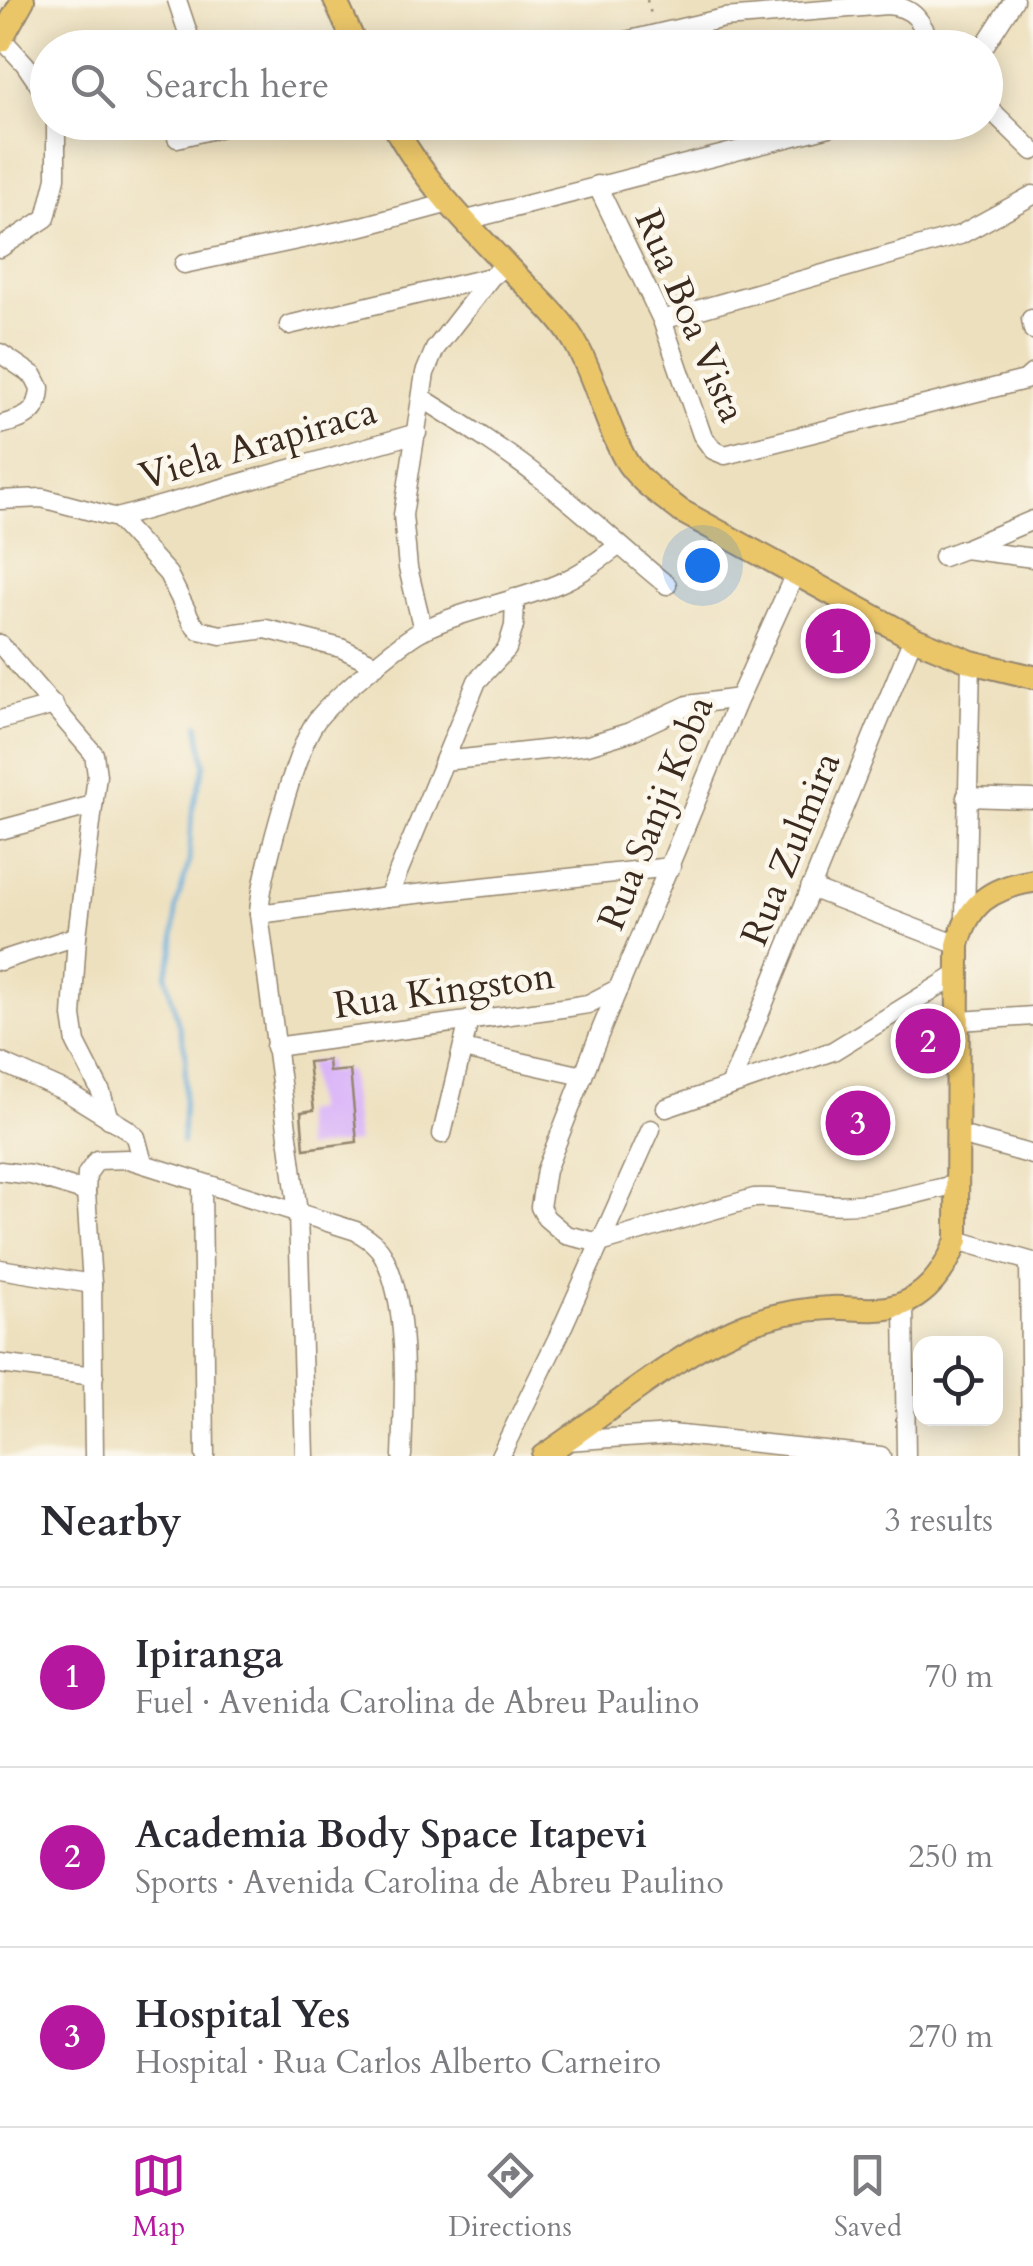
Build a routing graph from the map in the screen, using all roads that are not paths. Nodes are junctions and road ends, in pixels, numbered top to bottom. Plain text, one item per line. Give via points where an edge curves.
1 (22, 0) edge
2 (176, 0) edge
3 (335, 0) edge
4 (1014, 0) edge
5 (858, 4) edge
6 (722, 9) edge
7 (187, 30) edge
8 (348, 30) edge
9 (680, 30) edge
10 (925, 30) edge
11 (995, 30) edge
12 (1, 40) edge
13 (30, 72) edge
14 (1003, 122) edge
15 (57, 140) edge
16 (401, 140) edge
17 (778, 140) edge
18 (1033, 151) edge
19 (597, 186) junction
20 (1033, 196) edge
21 (449, 204) junction
22 (466, 220) junction
23 (0, 248) edge
24 (184, 264) dead end
25 (498, 271) junction
26 (662, 320) junction
27 (288, 326) dead end
28 (0, 353) edge
29 (1033, 374) edge
30 (422, 398) junction
31 (0, 425) edge
32 (417, 433) junction
33 (0, 500) edge
34 (118, 518) junction
35 (1033, 520) edge
36 (618, 546) junction
37 (964, 549) junction
38 (943, 557) dead end
39 (1033, 558) edge
40 (794, 576) junction
41 (667, 585) dead end
42 (515, 598) junction
43 (423, 630) junction
44 (913, 638) junction
45 (0, 644) edge
46 (971, 662) junction
47 (376, 664) junction
48 (1033, 678) edge
49 (738, 698) junction
50 (54, 705) junction
51 (0, 720) edge
52 (444, 760) junction
53 (966, 797) junction
54 (1033, 799) edge
55 (93, 804) junction
56 (0, 830) edge
57 (671, 867) junction
58 (1033, 881) edge
59 (810, 888) junction
60 (388, 896) junction
61 (259, 914) junction
62 (965, 918) junction
63 (76, 936) junction
64 (958, 945) junction
65 (0, 960) edge
66 (958, 974) junction
67 (618, 988) junction
68 (1033, 1016) edge
69 (470, 1020) junction
70 (960, 1021) junction
71 (275, 1047) junction
72 (463, 1049) junction
73 (0, 1062) edge
74 (584, 1076) junction
75 (730, 1086) junction
76 (666, 1108) dead end
77 (109, 1120) junction
78 (651, 1129) dead end
79 (442, 1134) dead end
80 (960, 1135) junction
81 (1033, 1155) edge
82 (143, 1163) junction
83 (0, 1170) edge
84 (202, 1184) junction
85 (958, 1184) junction
86 (86, 1192) junction
87 (298, 1213) junction
88 (957, 1240) junction
89 (600, 1244) junction
90 (1031, 1261) edge
91 (0, 1269) edge
92 (92, 1284) junction
93 (904, 1304) junction
94 (0, 1364) edge
95 (94, 1376) junction
96 (566, 1440) junction
97 (94, 1456) edge
98 (205, 1456) edge
99 (305, 1456) edge
100 (402, 1456) edge
101 (500, 1456) edge
102 (543, 1456) edge
103 (880, 1456) edge
104 (906, 1456) edge
105 (1031, 1456) edge

1 - 12 main road
2 - 7 street
3 - 8 main road
4 - 11 street
5 - 6 street
5 - 10 street via 910,10
6 - 9 street
12 - 13 street
14 - 18 street
15 - 23 street via 46,218
16 - 21 main road
17 - 19 street
19 - 22 street
19 - 26 street, Rua Boa Vista
20 - 26 street via 960,235
21 - 22 main road
21 - 24 street
22 - 25 main road
25 - 27 street
25 - 30 street via 435,348
25 - 40 main road via 557,316 577,344 626,462 681,512
26 - 29 street, Rua Boa Vista via 702,435 726,456
28 - 31 street via 34,376 40,388 27,418
30 - 32 street
30 - 36 street via 552,486
32 - 34 street, Viela Arapiraca
32 - 43 street via 403,515
33 - 34 street via 42,498
34 - 47 street via 168,574 200,630 221,635 266,629
35 - 37 street
36 - 41 street
36 - 42 street via 586,570
37 - 38 street
37 - 39 street
40 - 44 main road
40 - 49 street, Rua Sanji Koba
42 - 43 street
42 - 52 street via 508,649 477,681
43 - 47 street
44 - 46 main road
44 - 59 street, Rua Zulmira
45 - 50 street
46 - 48 main road
46 - 53 street
47 - 61 street via 313,726 264,875
49 - 52 street via 688,705 588,745
49 - 57 street, Rua Sanji Koba
50 - 51 street
50 - 55 street via 94,754
52 - 60 street
53 - 54 street
53 - 62 street
55 - 56 street
55 - 63 street
57 - 60 street
57 - 67 street, Rua Sanji Koba
58 - 62 main road via 991,896
59 - 64 street
59 - 75 street, Rua Zulmira
60 - 61 street
61 - 71 street
62 - 64 main road
63 - 65 street
63 - 77 street via 72,1031
64 - 66 main road
66 - 70 main road
66 - 75 street via 833,1052
67 - 69 street, Rua Kingston via 588,1004
67 - 74 street, Rua Sanji Koba
68 - 70 street
69 - 71 street, Rua Kingston
69 - 72 street
70 - 80 main road
71 - 87 street
72 - 74 street
72 - 79 street
73 - 77 street
74 - 89 street, Rua Sanji Koba via 546,1170 540,1207 566,1234
75 - 76 street
77 - 82 street via 136,1137
78 - 89 street
80 - 81 street
80 - 85 main road
82 - 84 street
82 - 86 street via 97,1160
83 - 86 street
84 - 87 street
84 - 98 street
85 - 88 main road
85 - 89 street via 864,1204 754,1198
86 - 92 street
87 - 99 street
87 - 100 street via 356,1231 383,1255 402,1324
88 - 90 street
88 - 93 main road via 946,1268
89 - 101 street
90 - 105 street
91 - 92 street
92 - 95 street
93 - 96 main road via 828,1308 744,1326 694,1352
93 - 104 street
94 - 95 street
95 - 97 street
96 - 102 main road
96 - 103 street via 670,1434

